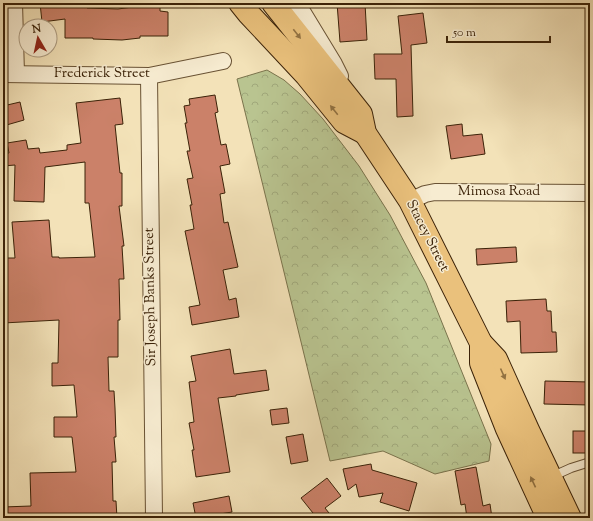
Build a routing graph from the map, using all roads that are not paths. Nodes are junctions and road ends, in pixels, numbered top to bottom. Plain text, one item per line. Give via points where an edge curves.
1 (14, 3) edge
2 (240, 3) edge
3 (273, 3) edge
4 (296, 3) edge
5 (223, 61) dead end
6 (9, 74) edge
7 (149, 76) junction
8 (353, 104) junction
9 (365, 133) junction
10 (590, 193) edge
11 (410, 201) junction
12 (481, 343) junction
13 (590, 462) edge
14 (551, 478) junction
15 (154, 518) edge
16 (548, 518) edge
17 (570, 518) edge

1 - 6 street
9 -> 2 highway, Stacey Street via 344,122 306,75
3 -> 8 highway, Stacey Street
4 - 8 street, Stacey Street via 334,64
5 - 7 street, Frederick Street
6 - 7 street, Frederick Street
7 - 15 street, Sir Joseph Banks Street
8 - 9 highway, Stacey Street via 361,114
9 - 11 highway, Stacey Street
10 - 11 street, Mimosa Road via 435,192
11 - 12 highway, Stacey Street
12 -> 14 highway, Stacey Street via 496,359
16 -> 12 highway, Stacey Street via 481,364
13 - 14 lane
14 - 17 highway, Stacey Street

